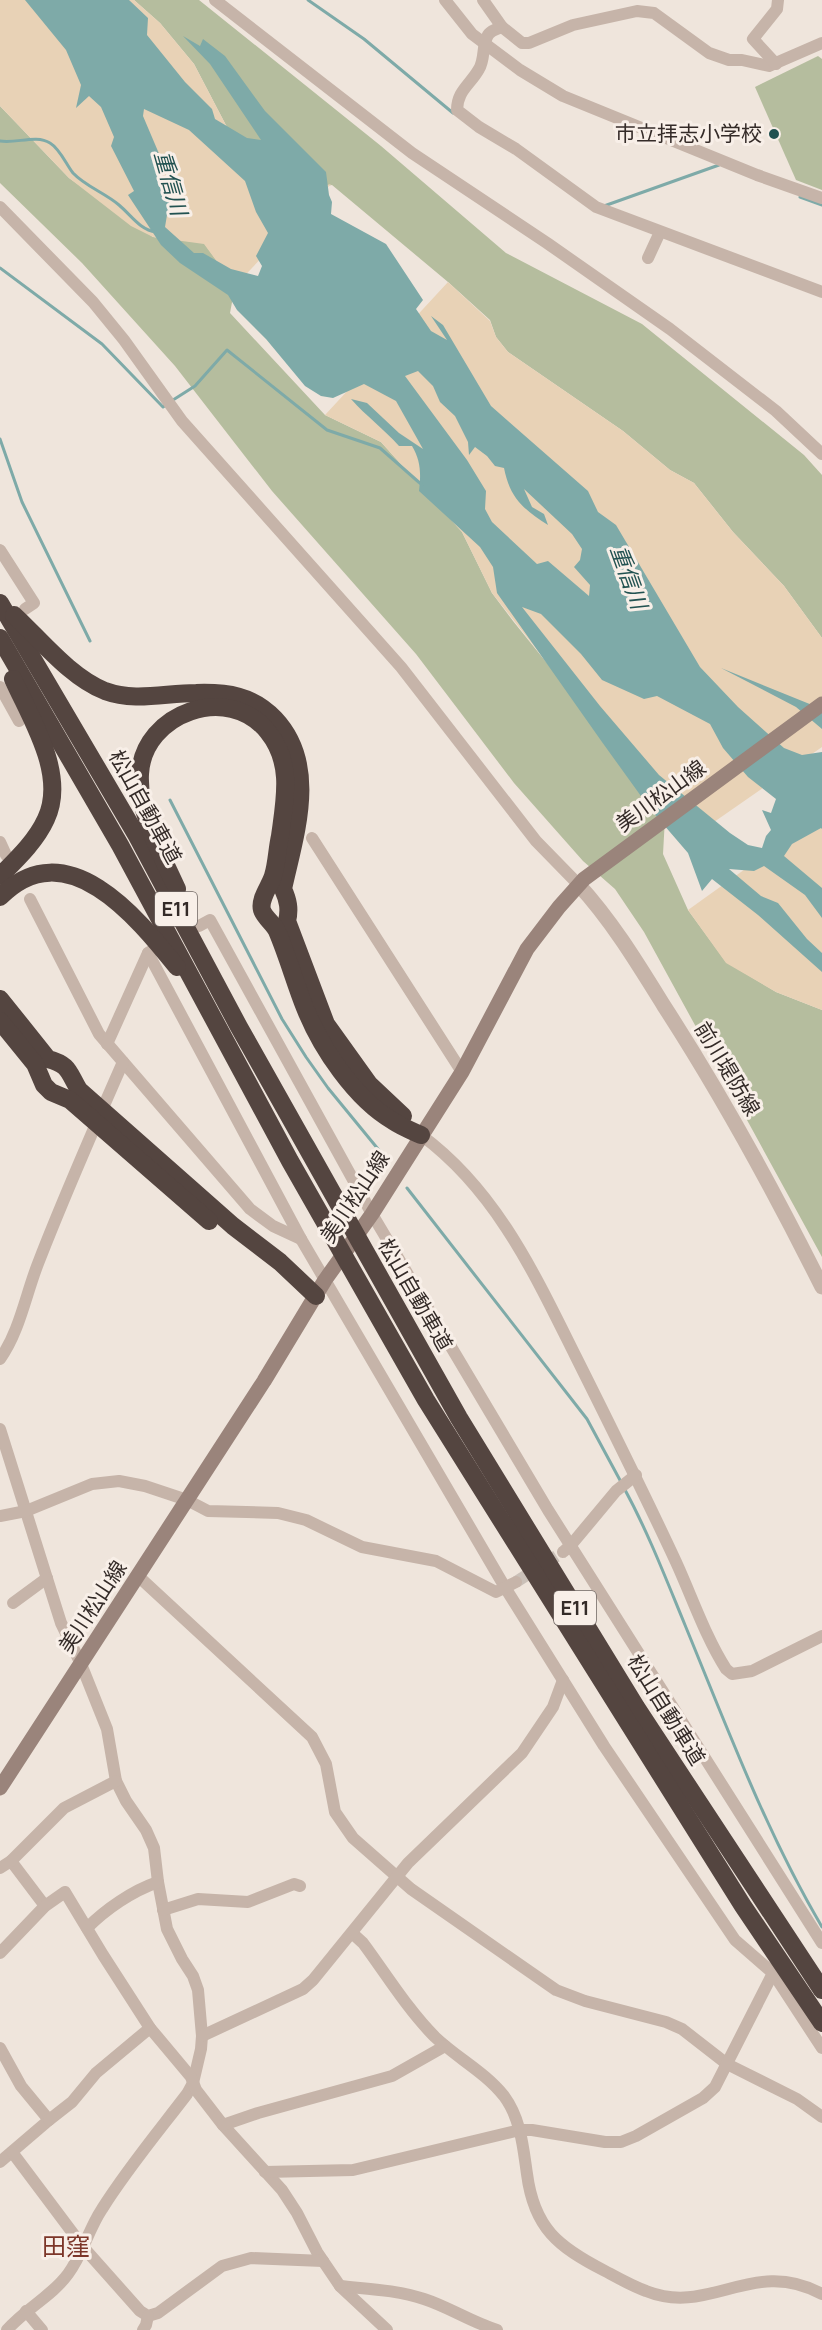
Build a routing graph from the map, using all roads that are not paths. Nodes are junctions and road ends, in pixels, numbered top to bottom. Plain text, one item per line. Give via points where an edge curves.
1 (215, 0) edge
2 (445, 0) edge
3 (483, 0) edge
4 (778, 0) edge
5 (502, 27) junction
6 (822, 43) edge
7 (485, 44) junction
8 (776, 64) junction
9 (822, 198) edge
10 (0, 207) edge
11 (660, 232) junction
12 (648, 258) dead end
13 (822, 292) edge
14 (822, 454) edge
15 (0, 550) edge
16 (0, 602) edge
17 (25, 609) dead end
18 (0, 638) edge
19 (0, 649) edge
20 (0, 687) edge
21 (822, 704) edge
22 (19, 721) dead end
23 (312, 838) dead end
24 (0, 842) edge
25 (6, 855) dead end
26 (0, 876) edge
27 (578, 884) junction
28 (0, 897) edge
29 (30, 899) dead end
30 (199, 926) dead end
31 (0, 999) edge
32 (203, 999) junction
33 (0, 1021) edge
34 (239, 1027) junction
35 (107, 1044) junction
36 (123, 1062) junction
37 (462, 1072) junction
38 (100, 1117) junction
39 (421, 1135) junction
40 (372, 1214) junction
41 (302, 1239) junction
42 (822, 1287) edge
43 (320, 1288) junction
44 (0, 1359) edge
45 (0, 1428) edge
46 (631, 1478) junction
47 (187, 1500) junction
48 (26, 1510) junction
49 (0, 1516) edge
50 (567, 1549) junction
51 (138, 1576) junction
52 (47, 1578) junction
53 (511, 1585) junction
54 (13, 1603) dead end
55 (822, 1636) edge
56 (81, 1664) junction
57 (563, 1680) junction
58 (116, 1781) junction
59 (0, 1788) edge
60 (11, 1861) junction
61 (0, 1868) edge
62 (397, 1877) junction
63 (158, 1882) junction
64 (300, 1886) dead end
65 (45, 1906) junction
66 (163, 1910) junction
67 (87, 1928) junction
68 (352, 1933) junction
69 (822, 1942) edge
70 (0, 1953) edge
71 (773, 1973) junction
72 (822, 1990) edge
73 (822, 2023) edge
74 (150, 2028) junction
75 (202, 2037) junction
76 (445, 2046) junction
77 (822, 2048) edge
78 (0, 2049) edge
79 (727, 2064) junction
80 (193, 2082) junction
81 (822, 2116) edge
82 (49, 2120) junction
83 (223, 2125) junction
84 (520, 2130) junction
85 (12, 2152) junction
86 (0, 2162) edge
87 (265, 2172) junction
88 (84, 2248) junction
89 (323, 2261) junction
90 (340, 2286) junction
91 (822, 2294) edge
92 (26, 2311) junction
93 (147, 2316) junction
94 (7, 2330) edge
95 (42, 2330) edge
96 (143, 2330) edge
97 (387, 2330) edge
98 (497, 2330) edge

1 - 14 street via 412,153 670,329 776,411
2 - 7 street
3 - 5 street
4 - 8 street via 777,9 753,39
5 - 7 street via 489,33
5 - 8 street via 518,42 529,43 573,25 646,11 717,57
6 - 8 street
7 - 9 street via 563,96
7 - 11 street via 479,69 459,93 457,110 596,207
10 - 27 street via 93,302 182,421 401,667 536,841
11 - 12 street
11 - 13 street
15 - 17 street via 34,603
16 - 34 highway, 松山自動車道 / E11 via 137,836
16 - 39 highway via 65,665 105,691 142,697 235,695 266,709 279,723 296,752 301,780 299,815 283,889 290,912 290,932 326,1024 369,1084
18 - 32 highway, 松山自動車道 / E11
19 - 26 highway via 49,760 53,782 47,818 36,837
20 - 22 street
21 - 27 main road, 美川松山線
23 - 37 street
24 - 25 street
27 - 37 main road, 美川松山線 via 527,949
27 - 42 street, 前川堤防線 via 612,927 690,1047 775,1192
28 - 32 highway via 27,879 47,873 65,873 98,887 120,903
29 - 35 street
30 - 40 street via 210,920
31 - 38 highway via 48,1059 68,1068
32 - 73 highway, 松山自動車道 / E11 via 426,1400 628,1725
33 - 38 highway via 35,1064 51,1092
34 - 39 highway via 156,841 140,794 140,772 152,737 177,717 208,706 244,712 256,720 273,740 284,763 284,807 274,873 262,898 262,910 276,929 306,1011 336,1065 359,1093 391,1120
34 - 72 highway, 松山自動車道 / E11 via 459,1418 636,1707
35 - 36 street
35 - 41 street via 150,952
36 - 38 street
36 - 41 street via 250,1209 273,1226
37 - 39 main road, 美川松山線
38 - 43 highway via 233,1226
38 - 44 street via 32,1276 16,1330
39 - 40 main road, 美川松山線
39 - 46 street via 466,1173 510,1231
40 - 43 main road, 美川松山線
40 - 50 street via 548,1510
41 - 43 street
43 - 47 main road, 美川松山線
43 - 53 street
45 - 48 street
46 - 50 street
46 - 55 street via 726,1670 732,1674 752,1671
47 - 48 street via 145,1486 105,1481
47 - 51 main road, 美川松山線
47 - 53 street via 208,1511 278,1514 306,1520 362,1547 435,1561 496,1592
48 - 49 street
48 - 52 street
50 - 69 street
51 - 56 main road, 美川松山線
51 - 62 street via 312,1737 326,1764 335,1812 353,1838
52 - 54 street
52 - 56 street via 61,1623
53 - 57 street
56 - 58 street via 107,1729
56 - 59 main road, 美川松山線
57 - 62 street via 553,1707 522,1753
57 - 71 street via 735,1940
58 - 60 street via 64,1808
58 - 63 street via 151,1839
60 - 61 street
60 - 65 street
62 - 68 street
62 - 79 street via 556,1989 682,2029
63 - 66 street
63 - 67 street via 99,1916
64 - 66 street via 294,1884 248,1902 198,1899
65 - 67 street via 65,1892
65 - 70 street
66 - 75 street via 173,1943 198,1990
67 - 74 street
68 - 75 street via 303,1989
68 - 76 street via 427,2029
71 - 77 street
71 - 79 street
74 - 80 street
74 - 82 street via 96,2073 72,2102
75 - 80 street
76 - 83 street via 392,2076
76 - 84 street via 495,2085 514,2113
78 - 82 street via 21,2086
79 - 81 street
79 - 84 street via 703,2098 621,2142
80 - 83 street
80 - 88 street via 99,2212
82 - 85 street
83 - 87 street
84 - 87 street via 353,2170
84 - 91 street via 536,2211 561,2246 579,2258 667,2298 703,2296 761,2280 808,2286
85 - 86 street
85 - 88 street
87 - 89 street via 297,2213
88 - 92 street via 67,2276
88 - 93 street
89 - 90 street
89 - 93 street via 251,2258 222,2266 158,2313
90 - 97 street
90 - 98 street via 400,2292
92 - 94 street
92 - 95 street
93 - 96 street

